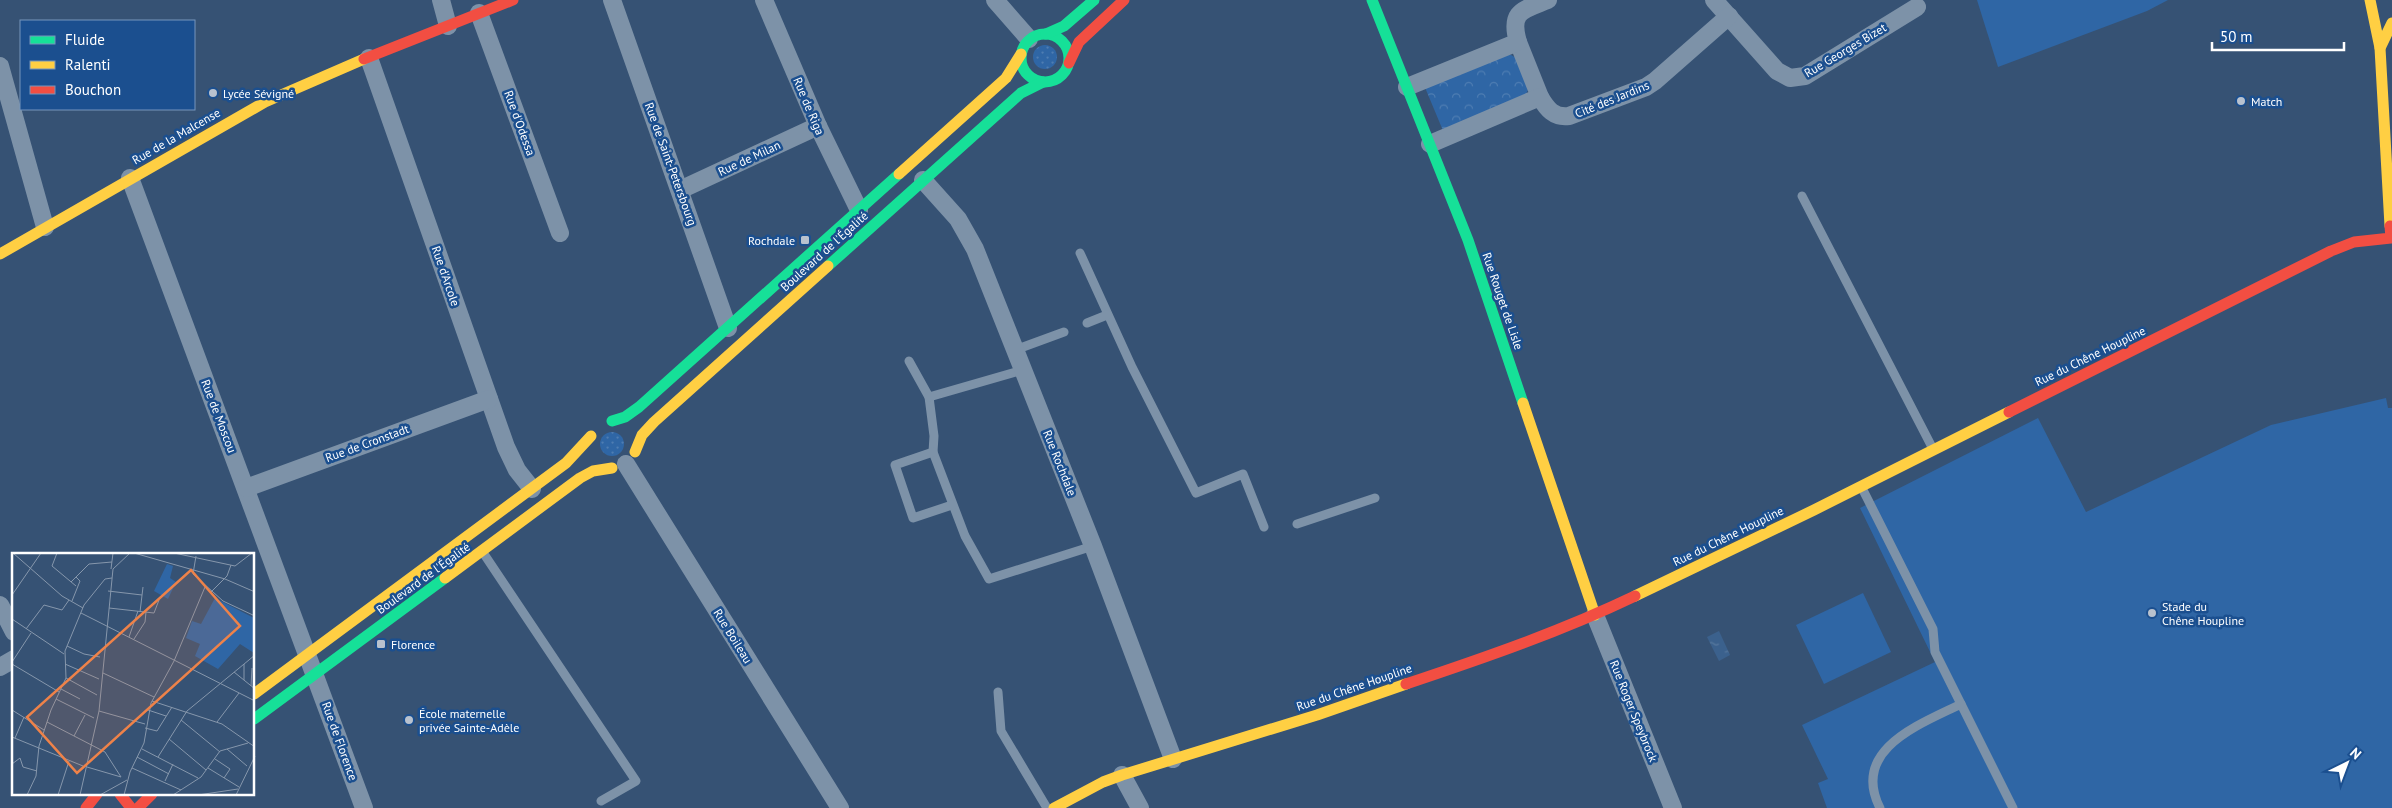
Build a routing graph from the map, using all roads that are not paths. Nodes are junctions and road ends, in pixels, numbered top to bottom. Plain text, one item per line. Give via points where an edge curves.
1 (441, 0) edge
2 (513, 0) edge
3 (612, 0) edge
4 (764, 0) edge
5 (995, 0) edge
6 (1094, 0) edge
7 (1124, 0) edge
8 (1372, 0) edge
9 (1548, 0) edge
10 (1714, 0) edge
11 (2370, 0) edge
12 (1916, 8) dead end
13 (480, 13) junction
14 (1728, 16) junction
15 (2392, 23) edge
16 (448, 26) junction
17 (1046, 34) junction
18 (1029, 39) junction
19 (1518, 42) junction
20 (2380, 48) junction
21 (1021, 54) junction
22 (369, 58) junction
23 (1069, 63) junction
24 (0, 66) edge
25 (1042, 82) junction
26 (1407, 87) junction
27 (1540, 97) junction
28 (818, 126) junction
29 (1430, 144) junction
30 (130, 178) junction
31 (923, 180) junction
32 (680, 190) junction
33 (1802, 196) dead end
34 (859, 210) junction
35 (45, 227) junction
36 (560, 233) dead end
37 (2392, 244) edge
38 (1080, 253) dead end
39 (0, 254) edge
40 (1107, 315) junction
41 (1087, 323) dead end
42 (728, 328) junction
43 (1064, 332) dead end
44 (1015, 350) junction
45 (910, 361) dead end
46 (1023, 370) junction
47 (930, 397) junction
48 (489, 399) junction
49 (600, 427) junction
50 (1934, 449) junction
51 (933, 452) junction
52 (624, 461) junction
53 (1861, 486) junction
54 (246, 488) junction
55 (532, 489) junction
56 (1374, 498) dead end
57 (952, 505) junction
58 (1297, 524) dead end
59 (1264, 527) dead end
60 (1093, 546) junction
61 (482, 551) junction
62 (0, 605) edge
63 (1595, 615) junction
64 (12, 628) edge
65 (308, 654) junction
66 (12, 660) edge
67 (0, 667) edge
68 (316, 674) junction
69 (998, 692) dead end
70 (255, 693) edge
71 (1961, 704) junction
72 (255, 717) edge
73 (1173, 759) junction
74 (1122, 775) junction
75 (94, 796) edge
76 (122, 796) edge
77 (150, 796) edge
78 (601, 801) dead end
79 (86, 808) edge
80 (131, 808) edge
81 (138, 808) edge
82 (364, 808) edge
83 (840, 808) edge
84 (1046, 808) edge
85 (1054, 808) edge
86 (1140, 808) edge
87 (1673, 808) edge
88 (1880, 808) edge
89 (2013, 808) edge

1 - 16 street
2 - 13 street, Rue de la Malcense
3 - 32 street, Rue de Saint-Petersbourg
4 - 28 street, Rue de Riga
5 - 18 street
6 - 17 street via 1064,26
7 - 23 street via 1079,42
8 - 26 street, Rue Rouget de Lisle
9 - 19 street, Cité des Jardins via 1516,17 1514,25
10 - 14 street, Rue Georges Bizet
11 - 20 street
12 - 14 street, Rue Georges Bizet via 1797,78 1777,71
13 - 16 street, Rue de la Malcense
13 - 36 street, Rue d'Odessa
14 - 27 street, Cité des Jardins via 1646,87 1569,116 1555,115
15 - 20 street
16 - 22 street, Rue de la Malcense
17 - 18 street
17 - 23 street via 1064,43
18 - 21 street
19 - 26 street
19 - 27 street, Cité des Jardins
20 - 37 street
21 - 25 street via 1024,71
21 - 34 street, Boulevard de l'Égalité via 1006,78
22 - 30 street, Rue de la Malcense via 265,102
22 - 48 street, Rue d'Arcole
23 - 25 street via 1058,79
24 - 35 street
25 - 31 street, Boulevard de l'Égalité via 1021,93
26 - 29 street, Rue Rouget de Lisle
27 - 29 street
28 - 32 street, Rue de Milan
28 - 34 street, Rue de Riga
29 - 63 street, Rue Rouget de Lisle via 1468,240
30 - 35 street, Rue de la Malcense
30 - 54 street, Rue de Moscou
31 - 44 street, Rue Rochdale via 968,233
31 - 52 street, Boulevard de l'Égalité via 654,422
32 - 42 street, Rue de Saint-Petersbourg
33 - 50 lane
34 - 42 street, Boulevard de l'Égalité
35 - 39 street, Rue de la Malcense
37 - 50 street, Rue du Chêne Houpline via 2354,242 2331,251
38 - 40 lane
40 - 41 lane
40 - 59 lane via 1196,493 1243,474
42 - 49 street, Boulevard de l'Égalité via 639,407 625,417
43 - 44 lane
44 - 46 street, Rue Rochdale
45 - 47 lane
46 - 47 lane
46 - 60 street, Rue Rochdale
47 - 51 lane
48 - 54 street, Rue de Cronstadt
48 - 55 street, Rue d'Arcole via 512,459
49 - 52 street via 620,422 630,429 635,440
49 - 52 street via 589,443 592,456 601,465
49 - 55 street, Boulevard de l'Égalité via 574,458
50 - 53 street, Rue du Chêne Houpline
51 - 57 lane
51 - 57 lane via 895,465 913,518
52 - 61 street, Boulevard de l'Égalité via 580,478
52 - 83 street, Rue Boileau
53 - 63 street, Rue du Chêne Houpline
53 - 71 lane via 1933,629 1934,649
54 - 65 street, Rue de Moscou
55 - 65 street, Boulevard de l'Égalité
56 - 58 lane
57 - 60 lane via 964,536 989,579
60 - 73 street, Rue Rochdale
61 - 68 street, Boulevard de l'Égalité
61 - 78 lane via 636,781
62 - 64 street
63 - 73 street, Rue du Chêne Houpline via 1361,700
63 - 87 street, Rue Roger Speybrock
65 - 68 street, Rue de Florence
65 - 70 street, Boulevard de l'Égalité
66 - 67 street
68 - 72 street, Boulevard de l'Égalité
68 - 82 street, Rue de Florence
69 - 84 lane via 1001,731
71 - 88 lane via 1903,733 1885,749 1873,781 1873,791
71 - 89 lane
73 - 74 street, Rue du Chêne Houpline
74 - 85 street, Rue du Chêne Houpline
74 - 86 street
75 - 79 street
76 - 80 street
77 - 81 street

